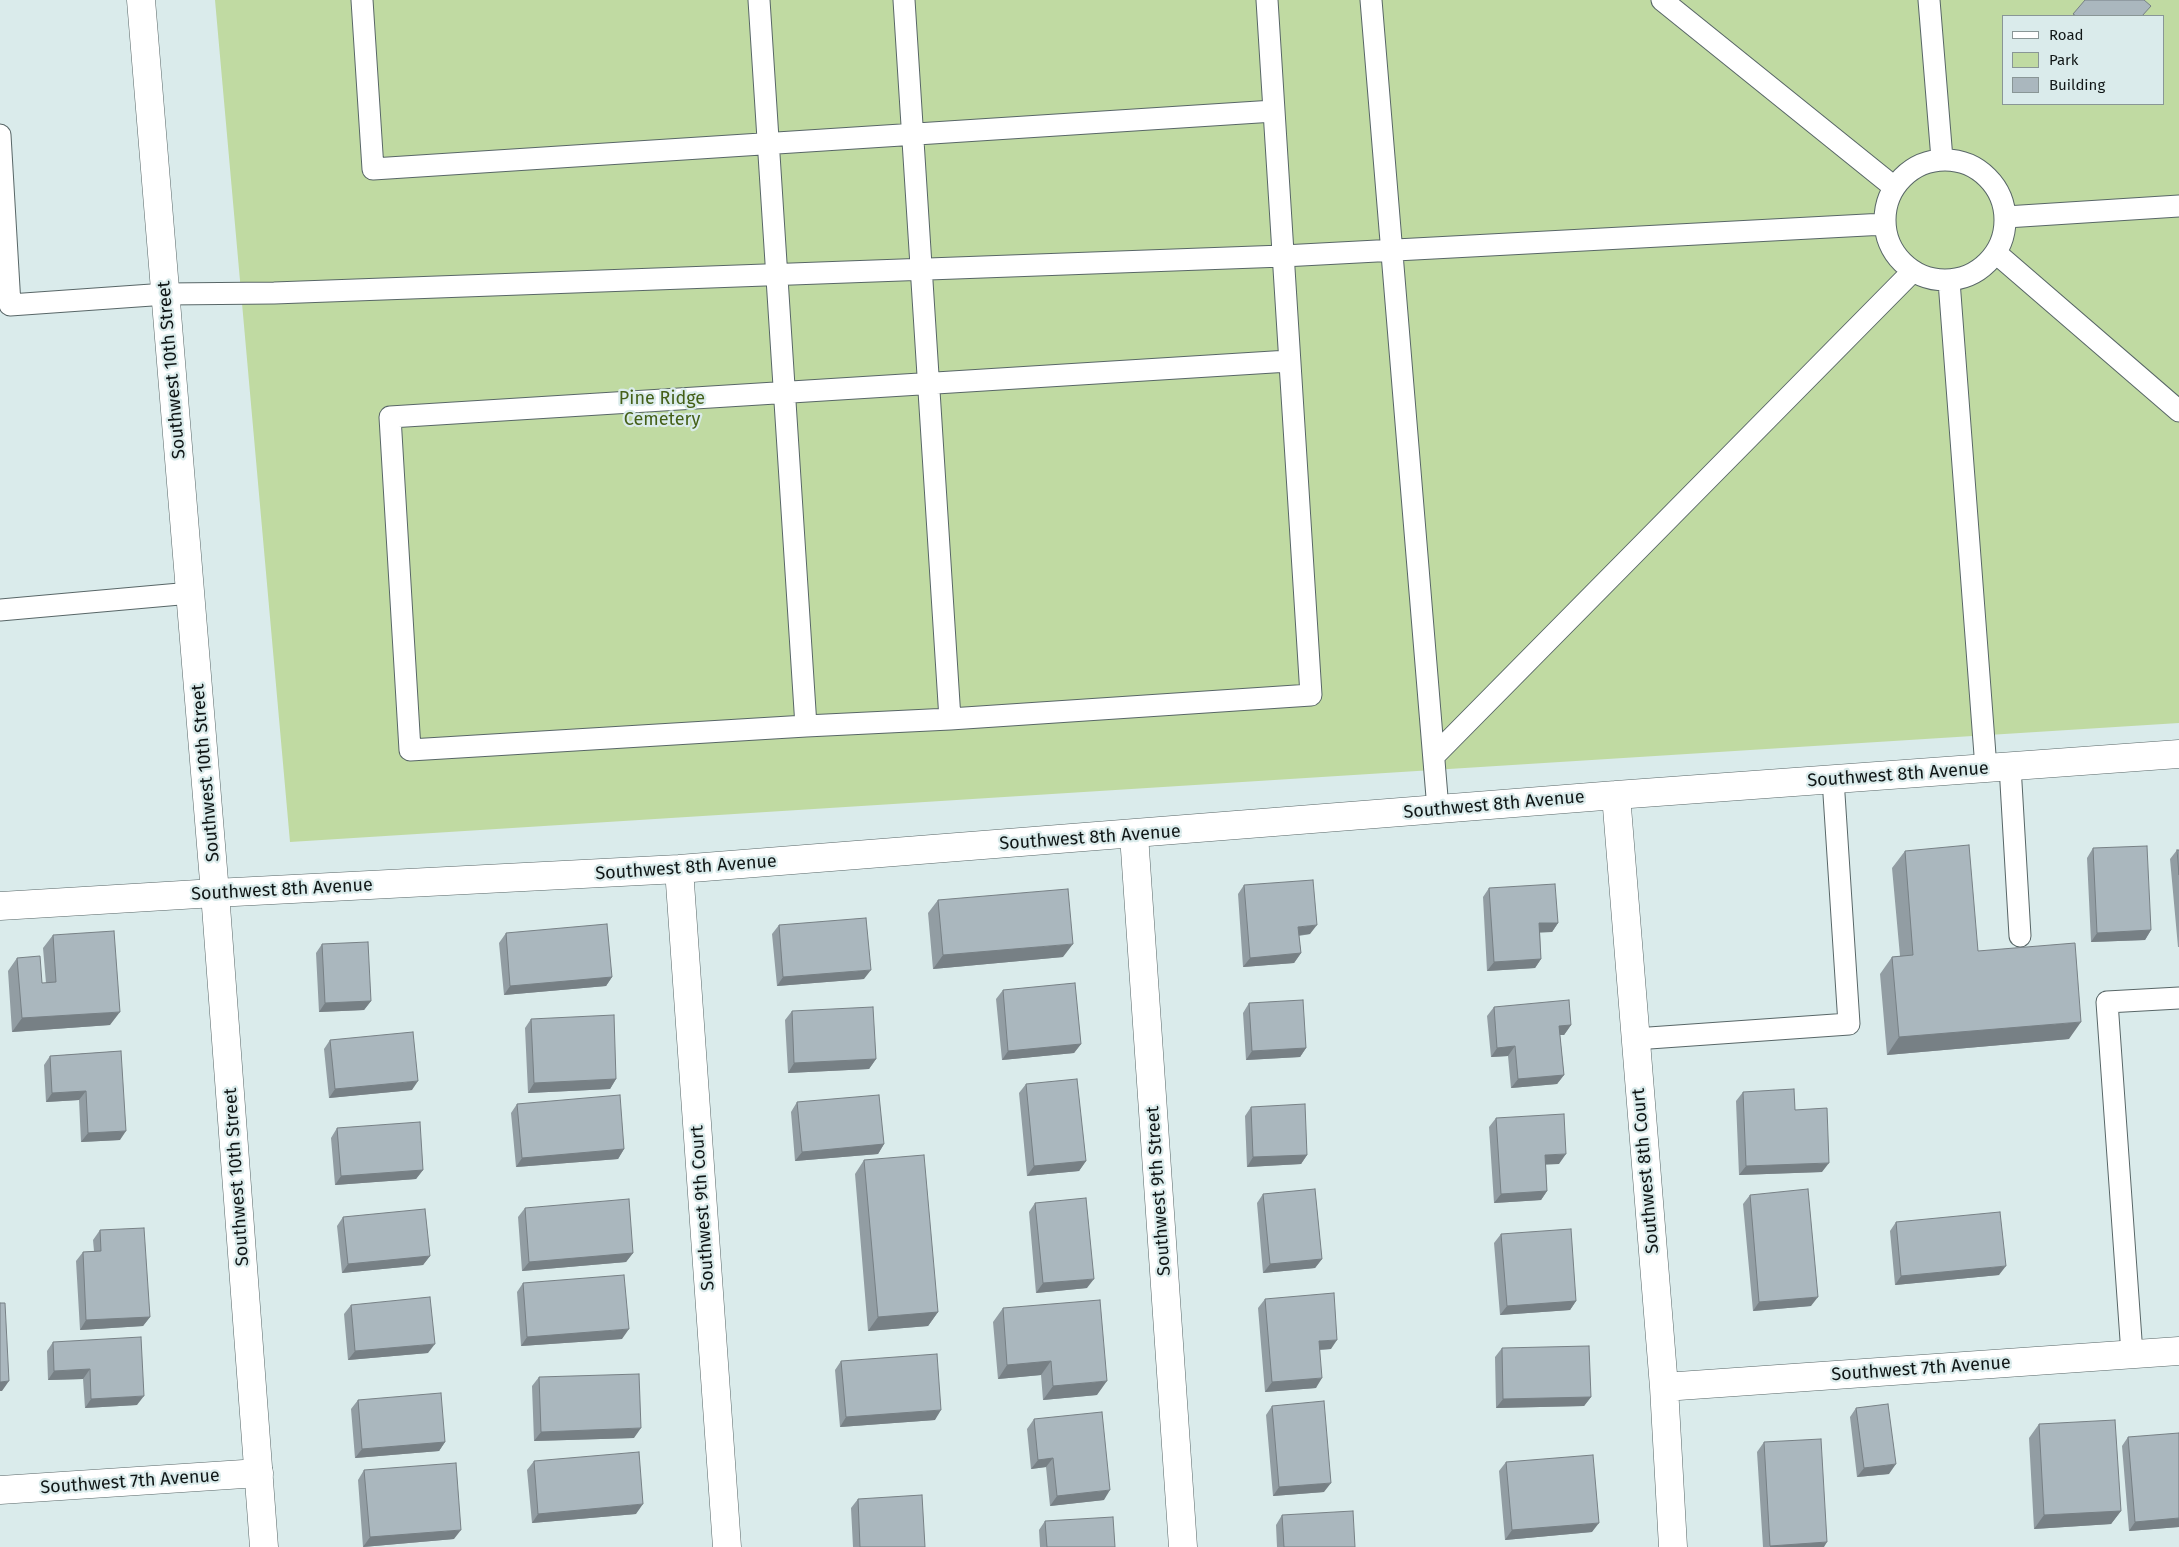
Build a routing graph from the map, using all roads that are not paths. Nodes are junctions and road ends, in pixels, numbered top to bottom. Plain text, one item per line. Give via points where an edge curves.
1 (141, 0) edge
2 (362, 0) edge
3 (759, 0) edge
4 (904, 0) edge
5 (1267, 0) edge
6 (1371, 0) edge
7 (1662, 0) edge
8 (1929, 0) edge
9 (1274, 111) junction
10 (913, 134) junction
11 (0, 135) edge
12 (768, 143) junction
13 (1942, 159) junction
14 (1894, 187) junction
15 (2, 196) edge
16 (2179, 206) edge
17 (2006, 217) junction
18 (1885, 224) junction
19 (1391, 250) junction
20 (1996, 253) junction
21 (1283, 256) junction
22 (922, 269) junction
23 (1912, 272) junction
24 (777, 275) junction
25 (1949, 281) junction
26 (166, 294) junction
27 (5, 306) edge
28 (1290, 362) junction
29 (928, 384) junction
30 (784, 393) junction
31 (2179, 411) edge
32 (191, 593) junction
33 (0, 610) edge
34 (950, 719) junction
35 (806, 726) junction
36 (2179, 754) edge
37 (1434, 756) junction
38 (1998, 767) junction
39 (1833, 779) junction
40 (1616, 795) junction
41 (1438, 809) junction
42 (1134, 835) junction
43 (679, 869) junction
44 (215, 892) junction
45 (0, 906) edge
46 (2020, 936) dead end
47 (2179, 998) edge
48 (1635, 1039) junction
49 (2179, 1351) edge
50 (2132, 1354) junction
51 (1664, 1387) junction
52 (259, 1473) junction
53 (0, 1490) edge
54 (264, 1547) edge
55 (727, 1547) edge
56 (1183, 1547) edge
57 (1673, 1547) edge

1 - 26 street, Southwest 10th Street
2 - 12 lane via 373,169
3 - 12 lane
4 - 10 lane
5 - 9 lane
6 - 19 lane
7 - 14 lane
8 - 13 lane
9 - 10 lane
9 - 21 lane
10 - 12 lane
10 - 22 lane
11 - 15 lane
12 - 24 lane
13 - 14 lane via 1923,163
13 - 17 lane via 1960,161 1978,169 2002,198
14 - 18 lane via 1886,205
15 - 27 lane
16 - 17 lane
17 - 20 lane via 2004,236
18 - 19 lane
18 - 23 lane via 1888,242 1898,259
19 - 21 lane
19 - 37 lane
20 - 25 lane via 1984,267 1967,277
20 - 31 lane
21 - 22 lane
21 - 28 lane
22 - 24 lane
22 - 29 lane
23 - 25 lane via 1930,279
23 - 37 lane
24 - 26 lane
24 - 30 lane
25 - 38 lane
26 - 27 lane
26 - 32 street, Southwest 10th Street
28 - 29 lane
28 - 34 lane via 1311,695
29 - 30 lane
29 - 34 lane
30 - 35 lane
30 - 35 lane via 390,418 410,750
32 - 33 lane
32 - 44 street, Southwest 10th Street
34 - 35 lane
36 - 38 street, Southwest 8th Avenue
37 - 41 lane
38 - 39 street, Southwest 8th Avenue
38 - 46 lane
39 - 40 street, Southwest 8th Avenue
39 - 48 lane via 1849,1024
40 - 41 street, Southwest 8th Avenue
40 - 48 street, Southwest 8th Court
41 - 42 street, Southwest 8th Avenue
42 - 43 street, Southwest 8th Avenue
42 - 56 street, Southwest 9th Street
43 - 44 street, Southwest 8th Avenue
43 - 55 street, Southwest 9th Court
44 - 45 street, Southwest 8th Avenue
44 - 52 street, Southwest 10th Street
47 - 50 lane via 2107,1002
48 - 51 street, Southwest 8th Court
49 - 50 street, Southwest 7th Avenue
50 - 51 street, Southwest 7th Avenue
51 - 57 street, Southwest 8th Court
52 - 53 street, Southwest 7th Avenue
52 - 54 street, Southwest 10th Street

